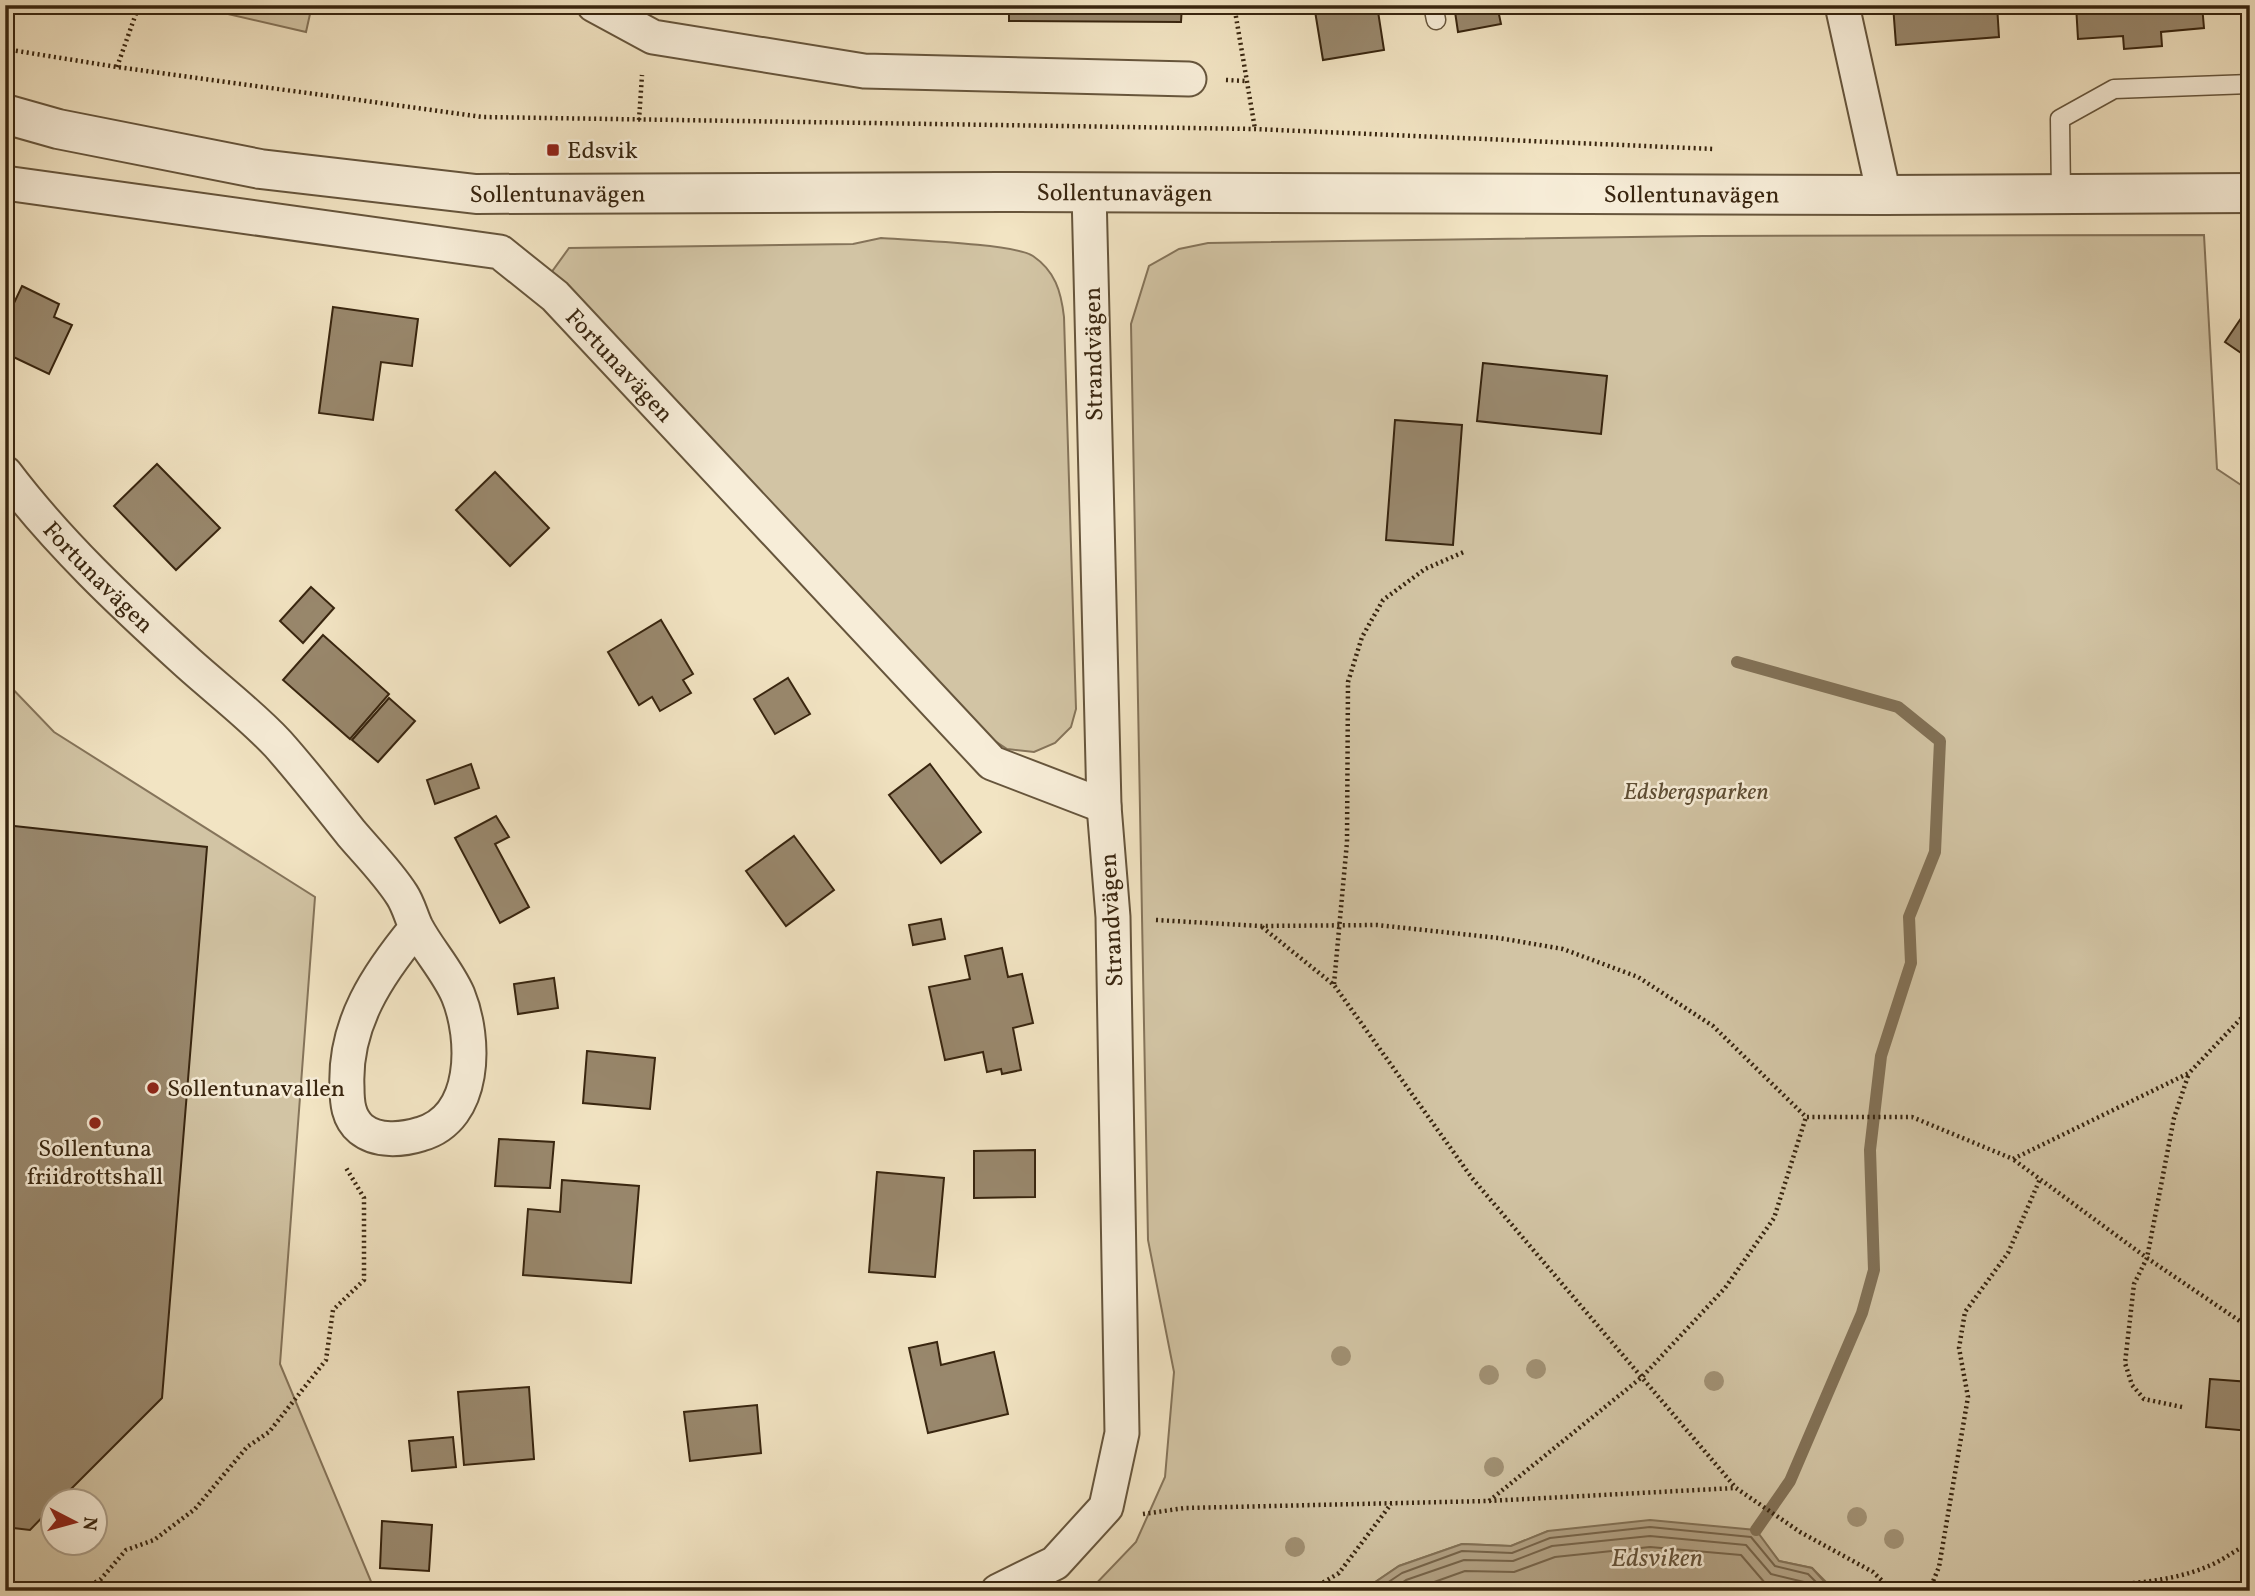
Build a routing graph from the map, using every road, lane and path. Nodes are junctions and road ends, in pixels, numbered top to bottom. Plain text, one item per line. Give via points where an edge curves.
1 (139, 5) edge
2 (594, 5) edge
3 (1234, 5) edge
4 (1842, 5) edge
5 (5, 49) edge
6 (117, 67) junction
7 (1189, 79) dead end
8 (2250, 84) edge
9 (5, 114) edge
10 (1255, 129) junction
11 (1722, 150) dead end
12 (5, 183) edge
13 (1089, 192) junction
14 (2250, 192) edge
15 (2061, 194) junction
16 (1884, 195) junction
17 (5, 473) edge
18 (1466, 551) dead end
19 (1104, 806) junction
20 (1156, 920) dead end
21 (1340, 924) junction
22 (1261, 926) junction
23 (416, 928) junction
24 (1334, 985) junction
25 (2250, 1009) edge
26 (2189, 1073) junction
27 (348, 1105) junction
28 (1806, 1117) junction
29 (2014, 1159) junction
30 (2040, 1180) junction
31 (2147, 1258) junction
32 (2250, 1328) edge
33 (1642, 1377) junction
34 (2182, 1407) dead end
35 (1736, 1488) junction
36 (1488, 1501) junction
37 (1392, 1504) junction
38 (1139, 1514) dead end
39 (2250, 1544) edge
40 (81, 1591) edge
41 (998, 1591) edge
42 (1309, 1591) edge
43 (1894, 1591) edge
44 (1929, 1591) edge
45 (2035, 1591) edge

1 - 6 path
2 - 7 street via 653,37 863,71
3 - 10 path
4 - 16 street
5 - 6 path
6 - 10 path via 483,117
8 - 15 lane via 2114,89 2060,119
9 - 13 street, Sollentunavägen via 260,169 476,194
10 - 11 path
12 - 19 street, Fortunavägen via 500,252 555,296 992,763
13 - 16 street, Sollentunavägen
13 - 19 street, Strandvägen
14 - 15 street, Sollentunavägen
15 - 16 street, Sollentunavägen
17 - 23 street, Fortunavägen via 29,505 128,609 276,743 403,896
18 - 21 path via 1425,569 1383,600 1362,637 1348,682 1347,842
19 - 41 street, Strandvägen via 1113,917 1122,1433 1106,1507 1055,1563
20 - 22 path
21 - 22 path
21 - 24 path
21 - 28 path via 1426,929 1563,949 1638,977 1713,1026
22 - 24 path
23 - 27 street via 388,962 360,1012 348,1057
23 - 27 street, Fortunavägen via 458,995 464,1018 469,1065 458,1105 437,1128 403,1139 370,1135 352,1118
24 - 33 path via 1472,1178
25 - 26 path
26 - 29 path
26 - 31 path via 2174,1118
27 - 40 path via 342,1162 364,1198 364,1280 333,1310 327,1360 270,1432 247,1447 195,1509 154,1540 126,1550 101,1579
28 - 29 path via 1912,1117
28 - 33 path via 1774,1218 1725,1288
29 - 30 path
30 - 31 path
30 - 44 path via 2008,1254 1965,1312 1959,1348 1968,1398 1939,1567
31 - 32 path
31 - 34 path via 2134,1284 2125,1363 2132,1385 2144,1399
33 - 35 path
33 - 36 path
35 - 36 path
35 - 43 path via 1800,1532 1873,1572
36 - 37 path
37 - 38 path via 1185,1508
37 - 42 path via 1339,1573
39 - 45 path via 2211,1565 2170,1577

